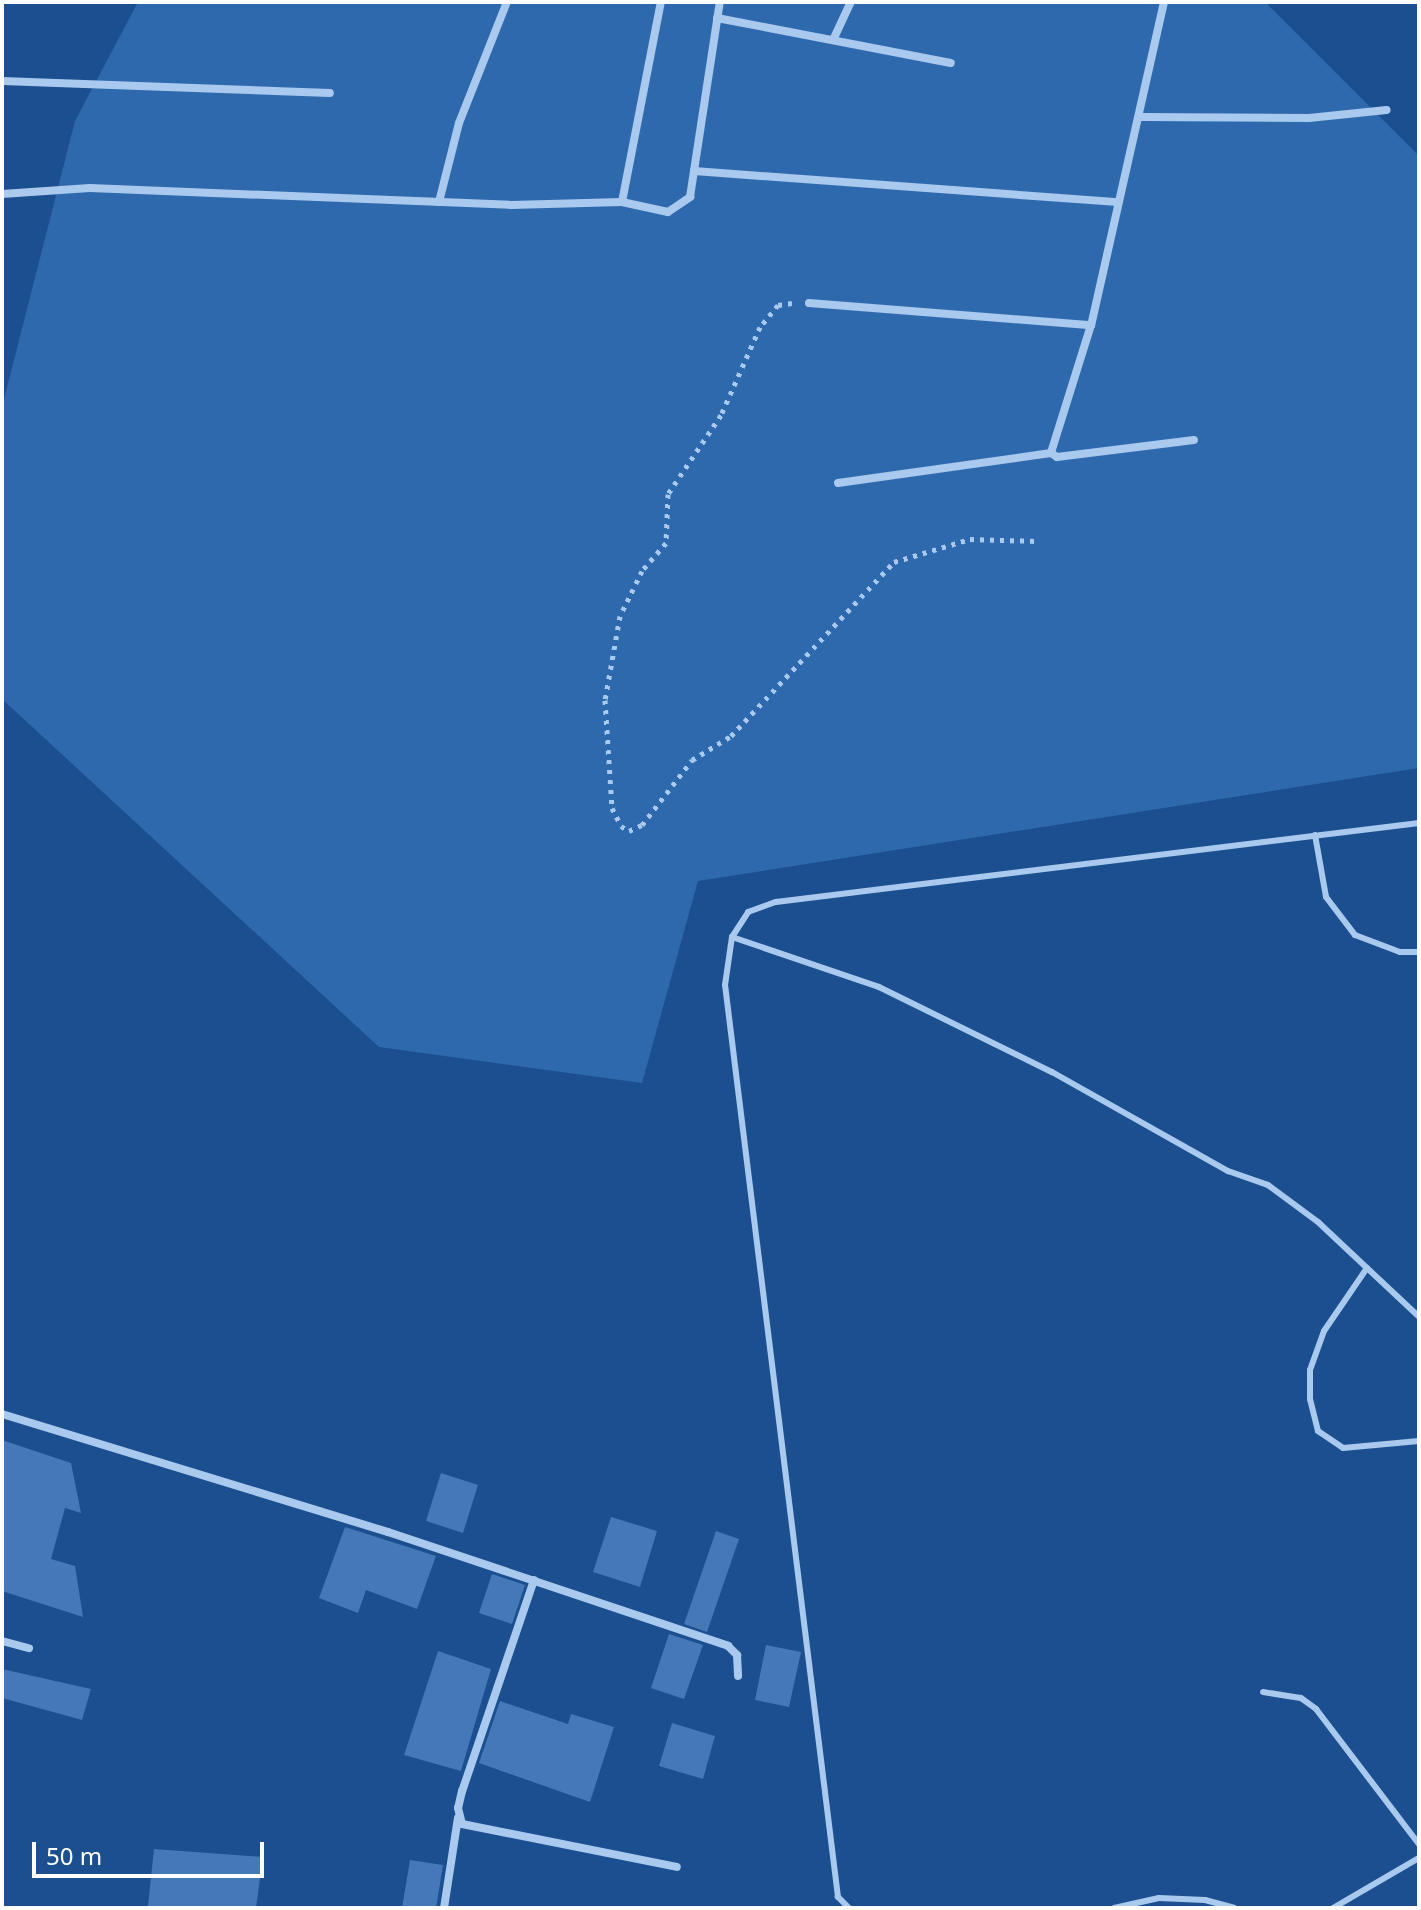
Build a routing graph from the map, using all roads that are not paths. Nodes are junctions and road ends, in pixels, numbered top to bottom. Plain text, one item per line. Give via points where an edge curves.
1 (507, 2) edge
2 (661, 2) edge
3 (720, 2) edge
4 (851, 2) edge
5 (1164, 2) edge
6 (717, 18) junction
7 (834, 38) junction
8 (951, 63) dead end
9 (2, 81) edge
10 (330, 93) dead end
11 (1387, 110) dead end
12 (1140, 117) junction
13 (694, 171) junction
14 (2, 194) edge
15 (439, 202) junction
16 (622, 202) junction
17 (1118, 202) junction
18 (809, 303) road end
19 (1091, 325) junction
20 (1194, 440) dead end
21 (1051, 453) junction
22 (838, 483) dead end
23 (1419, 823) edge
24 (1315, 835) junction
25 (732, 937) junction
26 (1419, 952) edge
27 (1367, 1268) junction
28 (1419, 1317) edge
29 (2, 1414) edge
30 (1419, 1441) edge
31 (534, 1580) junction
32 (2, 1641) edge
33 (29, 1648) dead end
34 (738, 1676) dead end
35 (1263, 1692) dead end
36 (459, 1814) junction
37 (1419, 1844) edge
38 (1419, 1858) edge
39 (677, 1867) dead end
40 (444, 1908) edge
41 (849, 1908) edge
42 (1114, 1908) edge
43 (1234, 1908) edge
44 (1333, 1908) edge

1 - 15 street via 459,123
2 - 16 street
3 - 6 street
4 - 7 street
5 - 12 street
6 - 7 street
6 - 13 street
7 - 8 street
9 - 10 street
11 - 12 street via 1309,118
12 - 17 street
13 - 16 street via 690,197 679,209 668,212
13 - 17 street
14 - 15 street via 90,188
15 - 16 street
17 - 19 street
18 - 19 street
19 - 21 street
20 - 21 street via 1057,457
21 - 22 street
23 - 24 lane
24 - 25 lane via 776,902 748,912
24 - 26 lane via 1326,897 1355,935 1400,952
25 - 27 lane via 879,987 1052,1072 1216,1165 1268,1185
25 - 41 lane via 725,985 838,1897
27 - 28 lane
27 - 30 lane via 1324,1331 1310,1370 1318,1431 1343,1448
29 - 31 street
31 - 34 street via 728,1646 737,1655
31 - 36 street
32 - 33 street
35 - 37 lane via 1301,1698 1316,1709
36 - 39 street via 467,1829
36 - 40 street
38 - 44 lane
42 - 43 lane via 1159,1898 1205,1900

